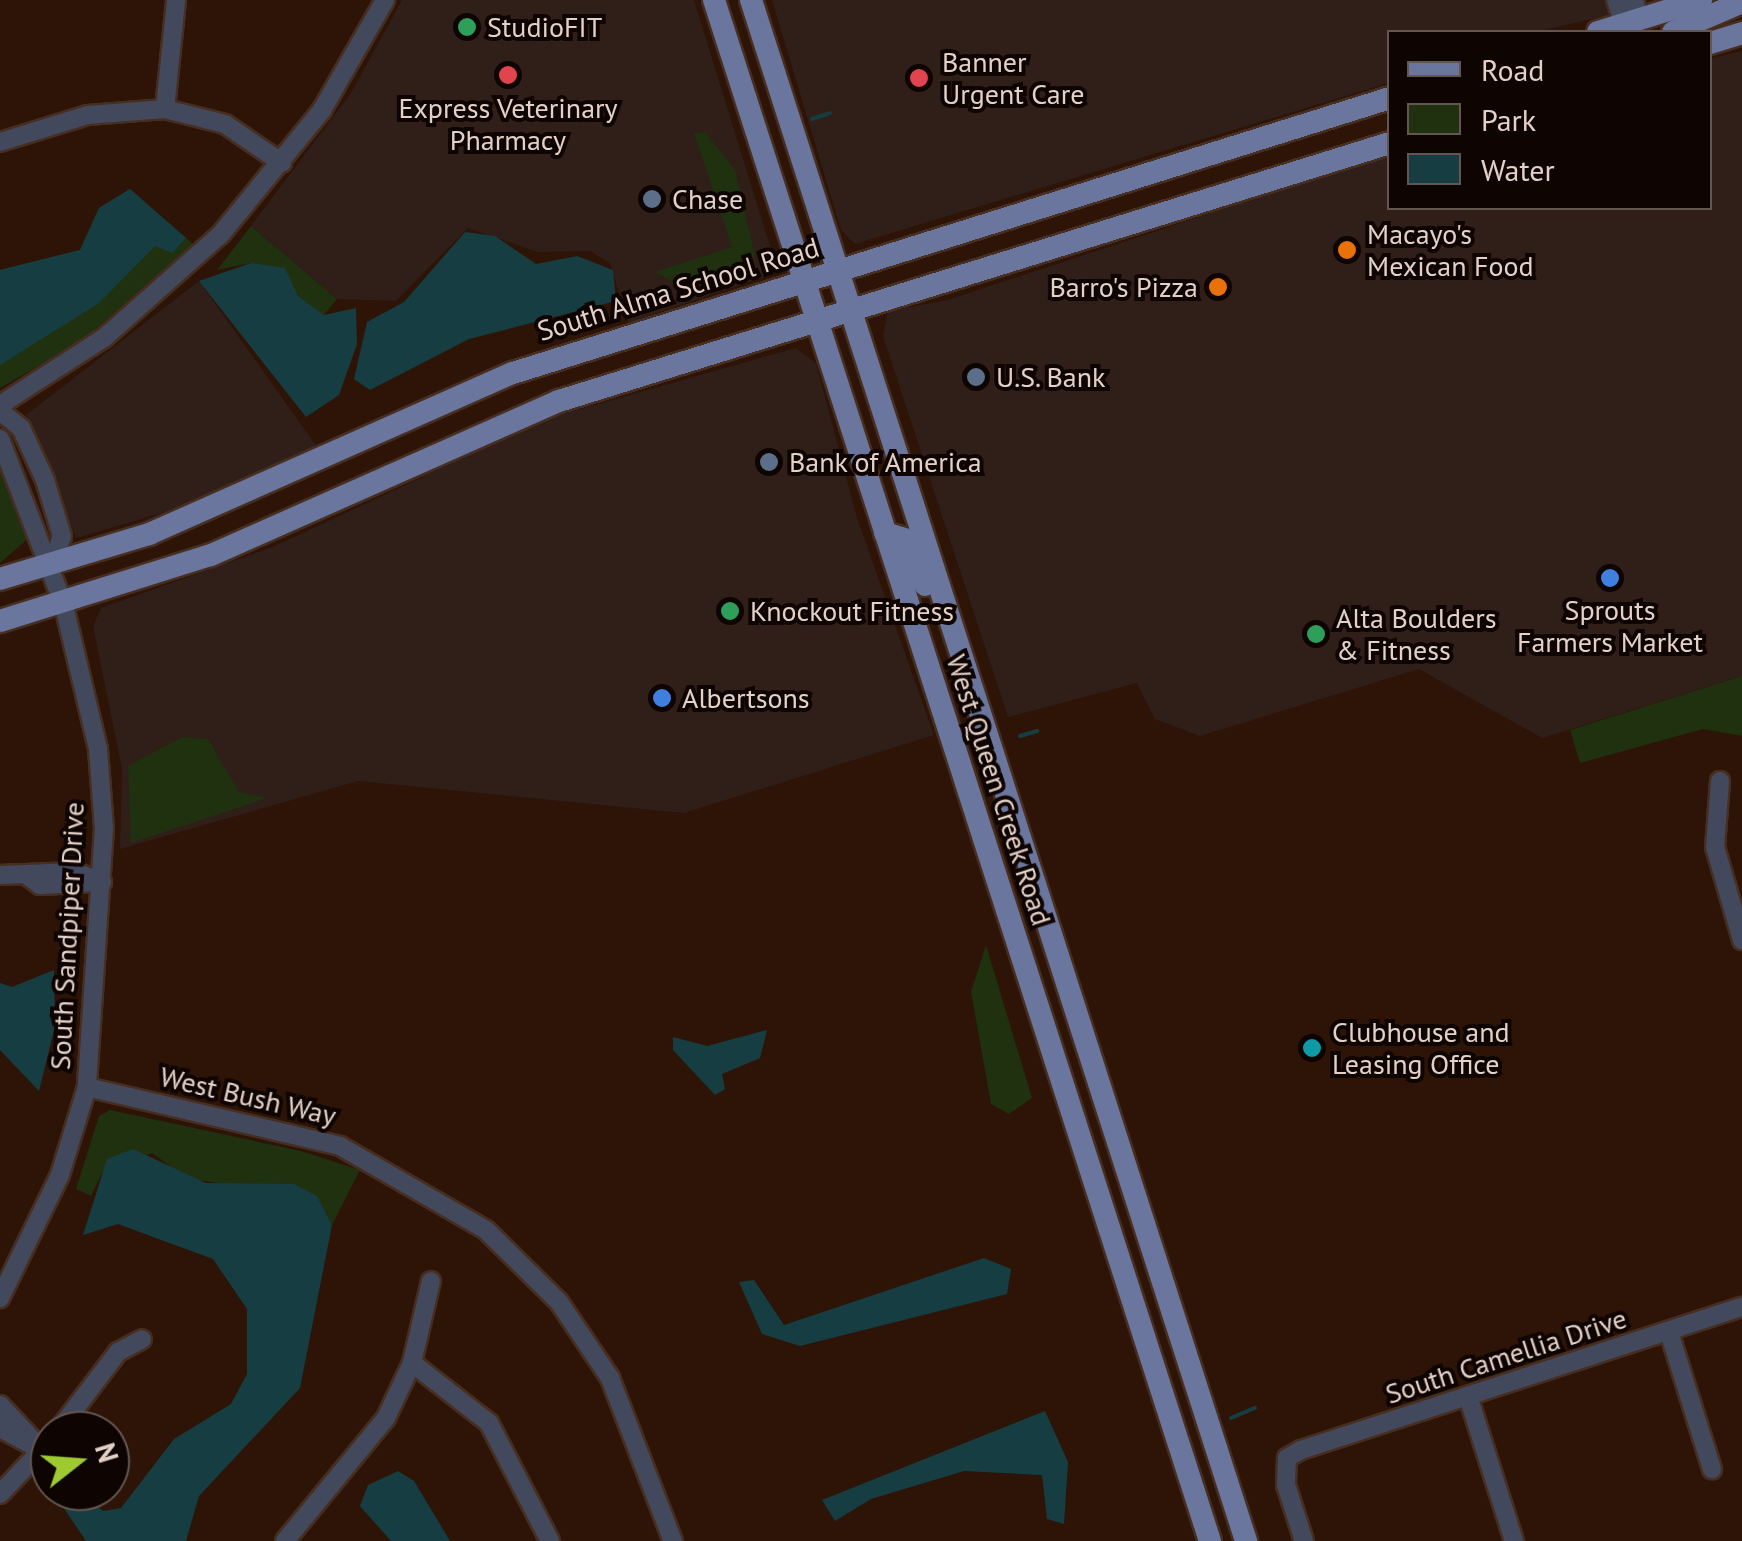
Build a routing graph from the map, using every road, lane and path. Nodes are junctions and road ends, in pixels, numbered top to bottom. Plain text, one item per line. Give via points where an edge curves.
1 (176, 0) edge
2 (385, 0) edge
3 (714, 0) edge
4 (751, 0) edge
5 (1616, 0) edge
6 (1701, 0) edge
7 (1742, 2) edge
8 (1632, 15) edge
9 (1602, 30) edge
10 (1678, 30) edge
11 (1742, 33) edge
12 (1712, 42) edge
13 (1387, 99) edge
14 (165, 108) junction
15 (1387, 143) edge
16 (2, 144) edge
17 (282, 163) junction
18 (838, 270) junction
19 (805, 280) junction
20 (851, 310) junction
21 (818, 320) junction
22 (0, 408) edge
23 (0, 439) edge
24 (885, 532) junction
25 (52, 565) junction
26 (0, 579) edge
27 (64, 606) junction
28 (0, 622) edge
29 (965, 664) junction
30 (1720, 782) dead end
31 (0, 875) edge
32 (102, 882) junction
33 (1742, 940) edge
34 (86, 1087) junction
35 (431, 1281) dead end
36 (0, 1298) edge
37 (1742, 1307) edge
38 (1670, 1332) junction
39 (142, 1339) dead end
40 (412, 1363) junction
41 (1468, 1396) junction
42 (0, 1405) edge
43 (73, 1411) edge
44 (0, 1428) edge
45 (30, 1432) edge
46 (30, 1440) edge
47 (30, 1463) edge
48 (1712, 1469) dead end
49 (0, 1494) edge
50 (285, 1541) edge
51 (550, 1541) edge
52 (672, 1541) edge
53 (1210, 1541) edge
54 (1246, 1541) edge
55 (1304, 1541) edge
56 (1514, 1541) edge

1 - 14 street
2 - 17 street
3 - 19 main road, West Queen Creek Road
4 - 18 main road, West Queen Creek Road
5 - 8 street
6 - 8 main road
7 - 10 main road
8 - 9 main road
11 - 12 main road
13 - 18 main road, South Alma School Road
14 - 16 street via 88,115
14 - 17 street via 225,124
15 - 20 main road
17 - 22 street via 170,284
18 - 19 main road, South Alma School Road
18 - 20 main road, West Queen Creek Road
19 - 21 main road, West Queen Creek Road
19 - 25 main road, South Alma School Road via 512,373 183,520
20 - 21 main road
20 - 29 main road, West Queen Creek Road
21 - 24 main road, West Queen Creek Road
21 - 27 main road via 529,412 210,555
22 - 25 street, South Sandpiper Drive via 21,428 45,480 62,536
23 - 25 street, South Sandpiper Drive
24 - 29 main road via 908,540
24 - 53 main road, West Queen Creek Road
25 - 26 main road, South Alma School Road
25 - 27 street, South Sandpiper Drive
27 - 28 main road
27 - 32 street, South Sandpiper Drive via 98,749
29 - 54 main road, West Queen Creek Road
30 - 33 street via 1715,847
31 - 32 street via 75,872
32 - 34 street, South Sandpiper Drive
34 - 36 street, South Sandpiper Drive via 60,1175
34 - 52 street, West Bush Way via 340,1146 486,1230 559,1302 610,1378
35 - 40 street
37 - 38 street, South Camellia Drive
38 - 41 street, South Camellia Drive
38 - 48 street
39 - 43 street via 118,1352
40 - 50 street via 353,1464
40 - 51 street via 489,1423
41 - 55 street, South Camellia Drive via 1287,1458
41 - 56 street
42 - 45 street
44 - 46 street
47 - 49 street

